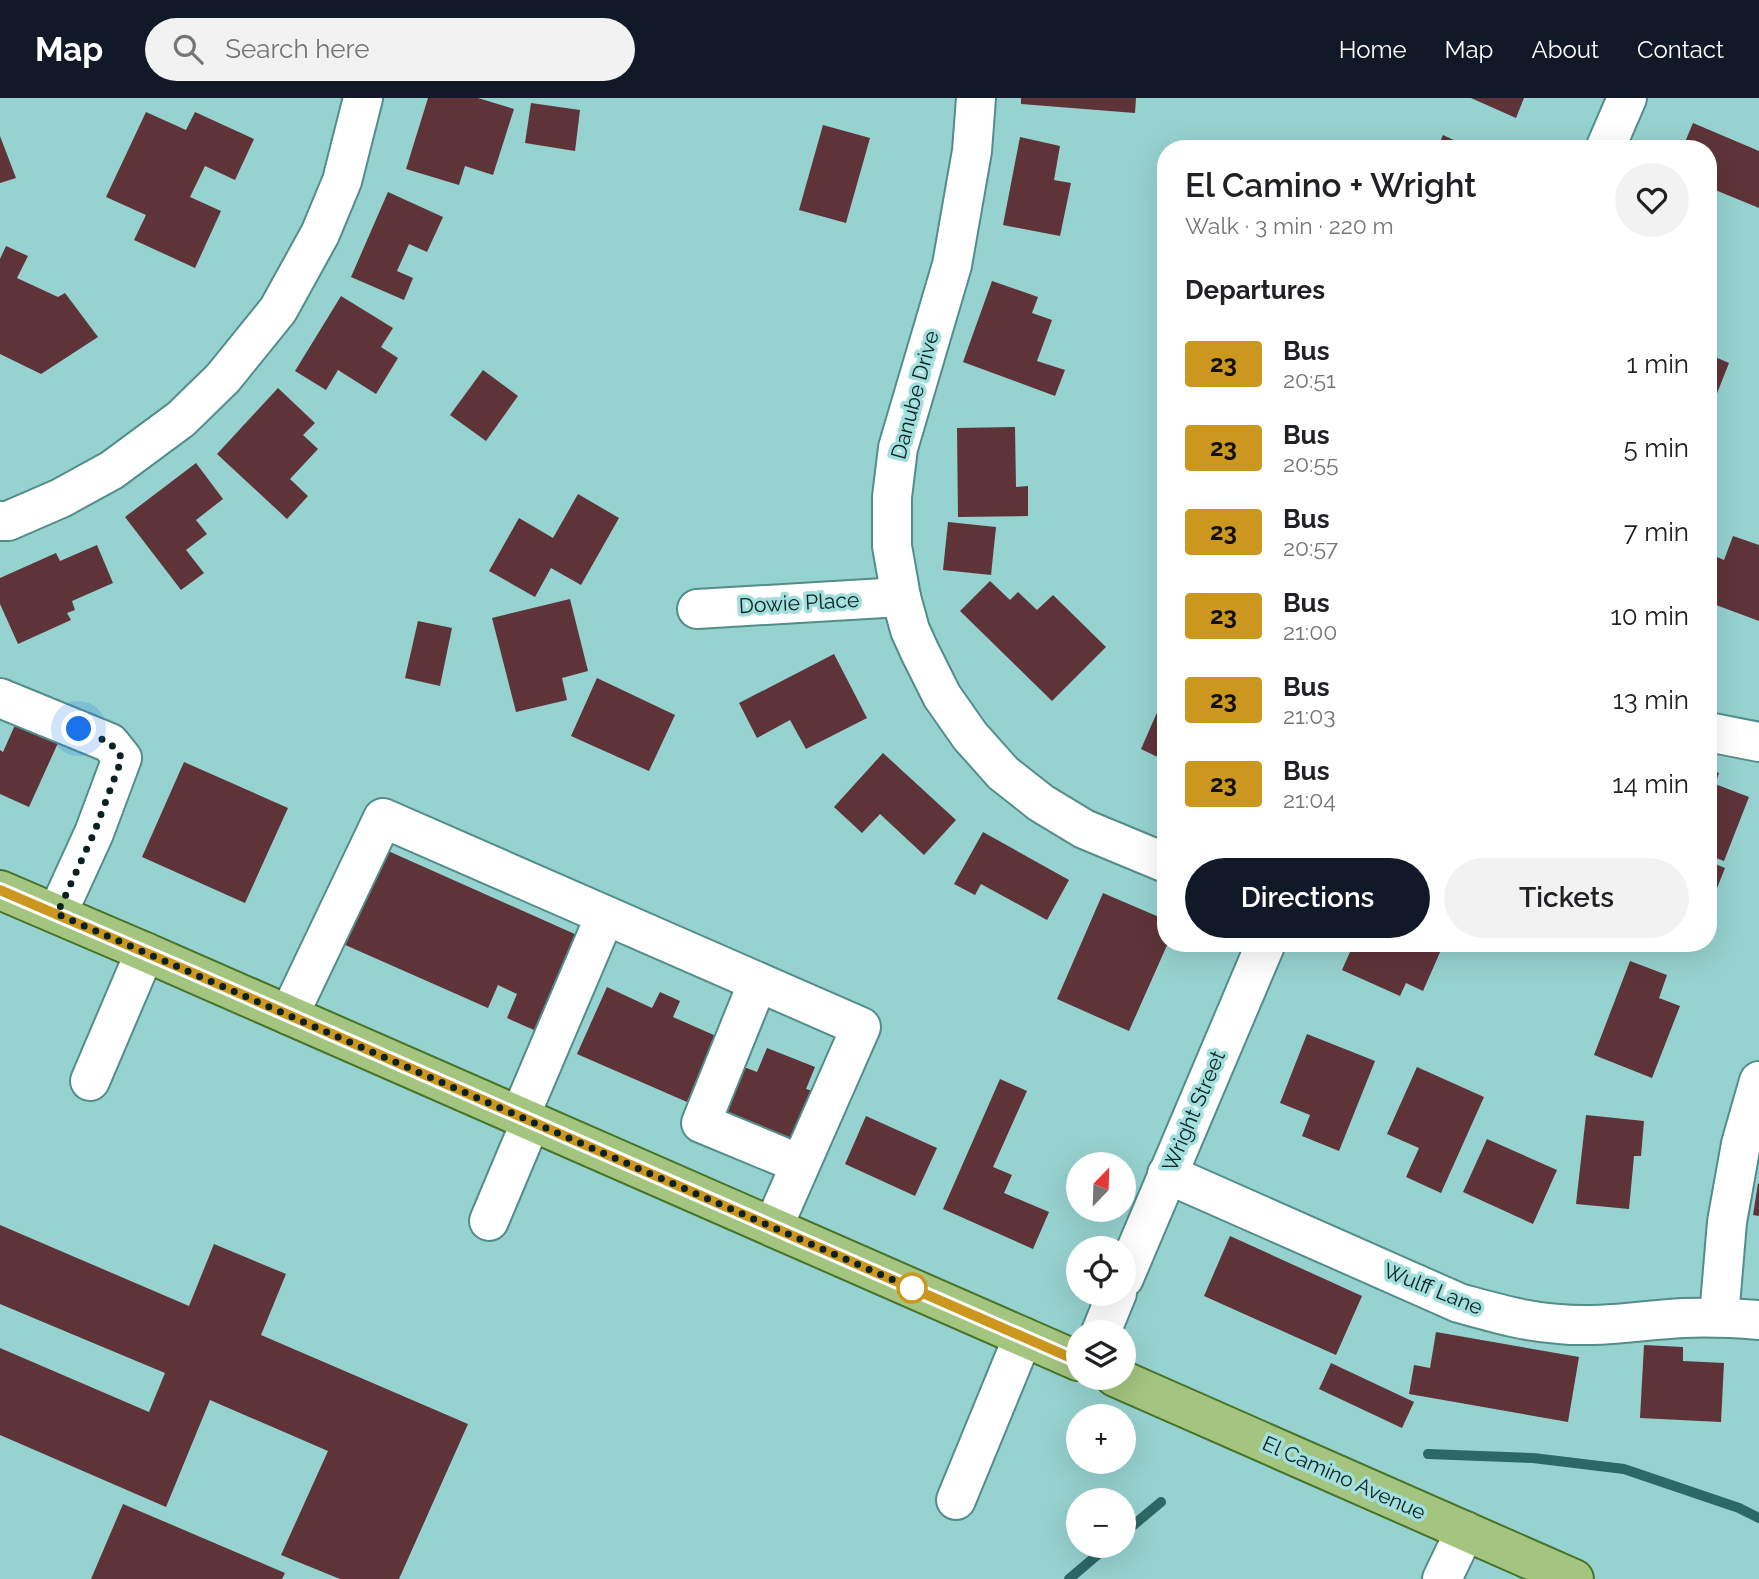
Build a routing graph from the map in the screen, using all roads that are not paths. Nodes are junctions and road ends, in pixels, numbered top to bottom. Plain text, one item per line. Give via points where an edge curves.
1 (363, 98) edge
2 (976, 98) edge
3 (1627, 98) edge
4 (1609, 140) edge
5 (0, 522) edge
6 (901, 597) junction
7 (697, 609) dead end
8 (0, 698) edge
9 (1717, 734) edge
10 (1759, 742) edge
11 (1157, 859) edge
12 (2, 897) edge
13 (57, 914) junction
14 (605, 916) junction
15 (145, 952) junction
16 (1262, 952) edge
17 (758, 982) junction
18 (289, 1015) junction
19 (1759, 1080) edge
20 (90, 1081) dead end
21 (525, 1118) junction
22 (800, 1164) junction
23 (1167, 1174) junction
24 (488, 1221) dead end
25 (773, 1227) junction
26 (1136, 1250) edge
27 (1719, 1317) junction
28 (1759, 1320) edge
29 (1023, 1337) junction
30 (1066, 1356) edge
31 (1136, 1386) edge
32 (956, 1500) dead end
33 (1465, 1531) junction
34 (1442, 1579) edge
35 (1574, 1579) edge

1 - 5 street via 342,181 320,234 278,310 223,378 181,419 112,470 61,498
2 - 6 street, Danube Drive via 972,151 952,265 898,448 892,546
3 - 4 street
6 - 7 street, Dowie Place
6 - 11 street, Danube Drive via 942,696 1003,773 1084,829
8 - 13 street via 110,743 122,758
9 - 10 street
12 - 13 main road
13 - 15 main road
14 - 17 street
14 - 18 street via 383,818
14 - 21 street
15 - 18 main road
15 - 20 street
16 - 23 street, Wright Street
17 - 22 street via 701,1123
17 - 22 street via 861,1027
18 - 21 main road
19 - 27 street via 1727,1222
21 - 24 street
21 - 25 main road
22 - 25 street
23 - 26 street, Wright Street
23 - 27 street, Wulff Lane via 1458,1303 1508,1317 1559,1325
25 - 29 main road
27 - 28 street, Wulff Lane
29 - 30 main road
29 - 32 street
31 - 33 main road, El Camino Avenue
33 - 34 street
33 - 35 main road, El Camino Avenue

